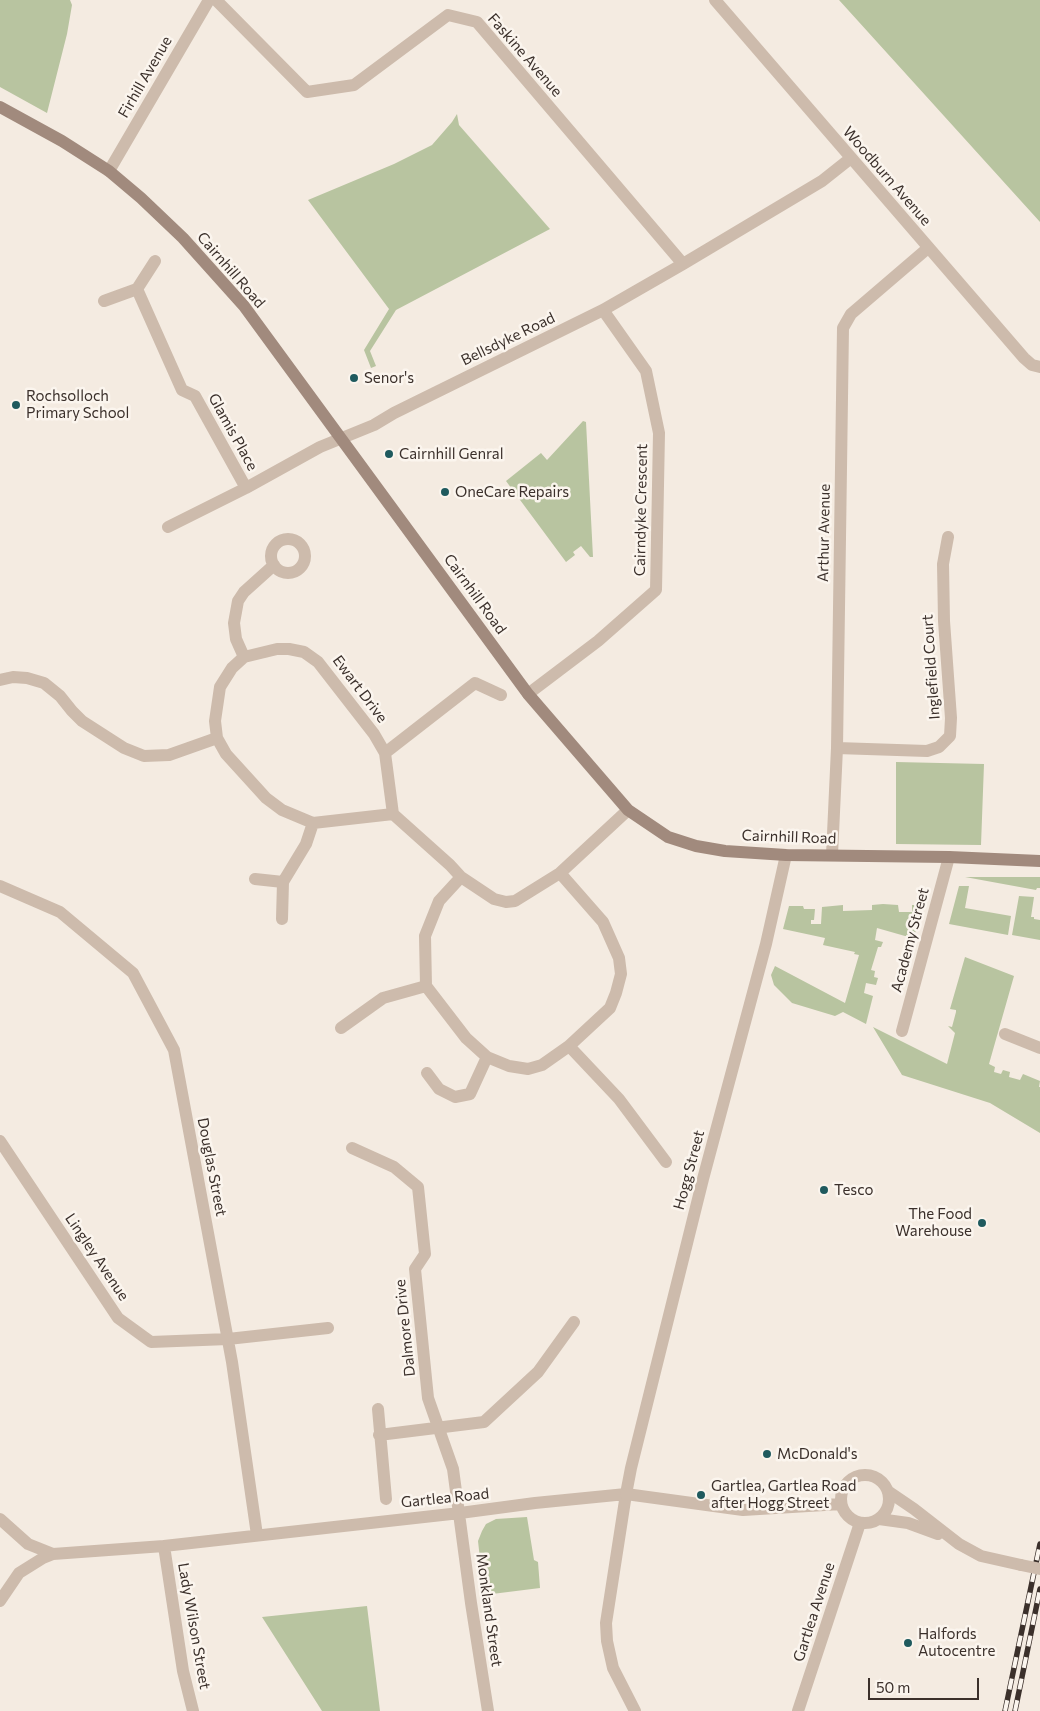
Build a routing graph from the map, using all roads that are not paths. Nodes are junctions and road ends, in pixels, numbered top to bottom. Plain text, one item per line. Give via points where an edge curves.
1 (209, 0) edge
2 (216, 0) edge
3 (715, 0) edge
4 (0, 106) edge
5 (851, 158) junction
6 (110, 171) junction
7 (928, 248) junction
8 (155, 261) dead end
9 (683, 264) junction
10 (137, 289) junction
11 (104, 301) dead end
12 (603, 310) junction
13 (1040, 367) edge
14 (340, 438) junction
15 (246, 488) junction
16 (168, 527) dead end
17 (948, 537) dead end
18 (274, 565) dead end
19 (244, 657) junction
20 (0, 680) edge
21 (528, 694) junction
22 (501, 695) dead end
23 (217, 738) junction
24 (837, 748) junction
25 (385, 753) junction
26 (628, 810) junction
27 (393, 814) junction
28 (313, 823) junction
29 (786, 855) junction
30 (832, 855) junction
31 (949, 857) junction
32 (1040, 861) edge
33 (560, 873) junction
34 (461, 877) junction
35 (255, 879) dead end
36 (283, 882) junction
37 (0, 886) edge
38 (282, 919) dead end
39 (426, 986) junction
40 (341, 1028) dead end
41 (902, 1031) dead end
42 (1005, 1034) dead end
43 (569, 1046) junction
44 (1040, 1048) edge
45 (487, 1057) junction
46 (427, 1073) dead end
47 (0, 1141) edge
48 (352, 1148) dead end
49 (666, 1162) dead end
50 (574, 1322) dead end
51 (328, 1328) dead end
52 (228, 1339) junction
53 (378, 1409) dead end
54 (438, 1428) junction
55 (379, 1435) junction
56 (888, 1492) junction
57 (626, 1494) junction
58 (386, 1499) dead end
59 (841, 1504) junction
60 (460, 1513) junction
61 (0, 1519) edge
62 (879, 1519) junction
63 (860, 1523) junction
64 (257, 1535) junction
65 (954, 1541) junction
66 (164, 1546) junction
67 (53, 1554) junction
68 (1040, 1569) edge
69 (0, 1600) edge
70 (193, 1711) edge
71 (488, 1711) edge
72 (635, 1711) edge
73 (798, 1711) edge

1 - 6 street, Firhill Avenue
2 - 9 street, Faskine Avenue via 307,92 354,85 448,15 477,22
3 - 5 street, Woodburn Avenue
4 - 6 main road, Cairnhill Road
5 - 7 street, Woodburn Avenue
5 - 9 street, Bellsdyke Road via 822,181
6 - 14 main road, Cairnhill Road via 183,238 244,306
7 - 13 street, Woodburn Avenue via 1024,358
7 - 24 street, Arthur Avenue via 851,314 843,328
8 - 10 street
9 - 12 street, Bellsdyke Road
10 - 11 street
10 - 15 street, Glamis Place via 182,390 195,396
12 - 14 street, Bellsdyke Road via 394,413 374,426
12 - 21 street, Cairndyke Crescent via 646,370 659,433 656,590 629,616
14 - 15 street, Bellsdyke Road
14 - 21 main road, Cairnhill Road
15 - 16 street, Bellsdyke Road
17 - 24 street, Inglefield Court via 942,564 950,736 939,747 927,751
18 - 19 street via 238,601 234,623 236,639
19 - 23 street via 220,687 215,721
19 - 25 street, Ewart Drive via 277,649 304,652 318,662
20 - 23 street via 27,678 44,684 60,696 82,721 124,748 144,756 169,755
21 - 26 main road, Cairnhill Road
22 - 25 street via 475,683
23 - 28 street via 226,754 266,798 282,810
24 - 30 street, Arthur Avenue
25 - 27 street, Ewart Drive
26 - 29 main road, Cairnhill Road via 668,836 696,846 725,852
26 - 33 street
27 - 28 street
27 - 34 street
28 - 36 street via 306,844
29 - 30 main road, Cairnhill Road
29 - 57 street, Hogg Street
30 - 31 main road, Cairnhill Road
31 - 32 main road, Cairnhill Road
31 - 41 street, Academy Street
33 - 34 street via 515,902 494,899
33 - 43 street via 603,922 619,958 621,974 610,1008
34 - 39 street via 439,901 425,936
35 - 36 street
36 - 38 street
37 - 52 street, Douglas Street via 60,912 133,973 174,1050
39 - 40 street via 383,998
39 - 45 street via 466,1038
42 - 44 street
43 - 45 street via 542,1065 528,1070
43 - 49 street via 619,1099
45 - 46 street via 470,1094 455,1096 439,1089
47 - 52 street, Lingley Avenue via 118,1318 150,1342
48 - 54 street, Dalmore Drive via 394,1167 418,1187 425,1254 415,1269 428,1398
50 - 54 street via 538,1372 484,1422
51 - 52 street, Lingley Avenue
52 - 64 street, Douglas Street
53 - 55 street
54 - 55 street
54 - 60 street, Dalmore Drive via 453,1469
55 - 58 street
56 - 59 street via 877,1478 868,1475 856,1477 843,1489
56 - 62 street via 886,1512
56 - 65 street
57 - 59 street, Gartlea Road via 743,1510
57 - 60 street, Gartlea Road
57 - 72 street, Hogg Street via 606,1623 613,1668
59 - 63 street via 851,1519
60 - 64 street, Gartlea Road
60 - 71 street, Monkland Street
61 - 67 street, Gartlea Road via 28,1544
62 - 63 street
62 - 65 street via 913,1524
63 - 73 street, Gartlea Avenue
64 - 66 street, Gartlea Road
65 - 68 street, bridge via 981,1556
66 - 67 street, Gartlea Road
66 - 70 street, Lady Wilson Street via 183,1671
67 - 69 street, Gartlea Road via 19,1573

